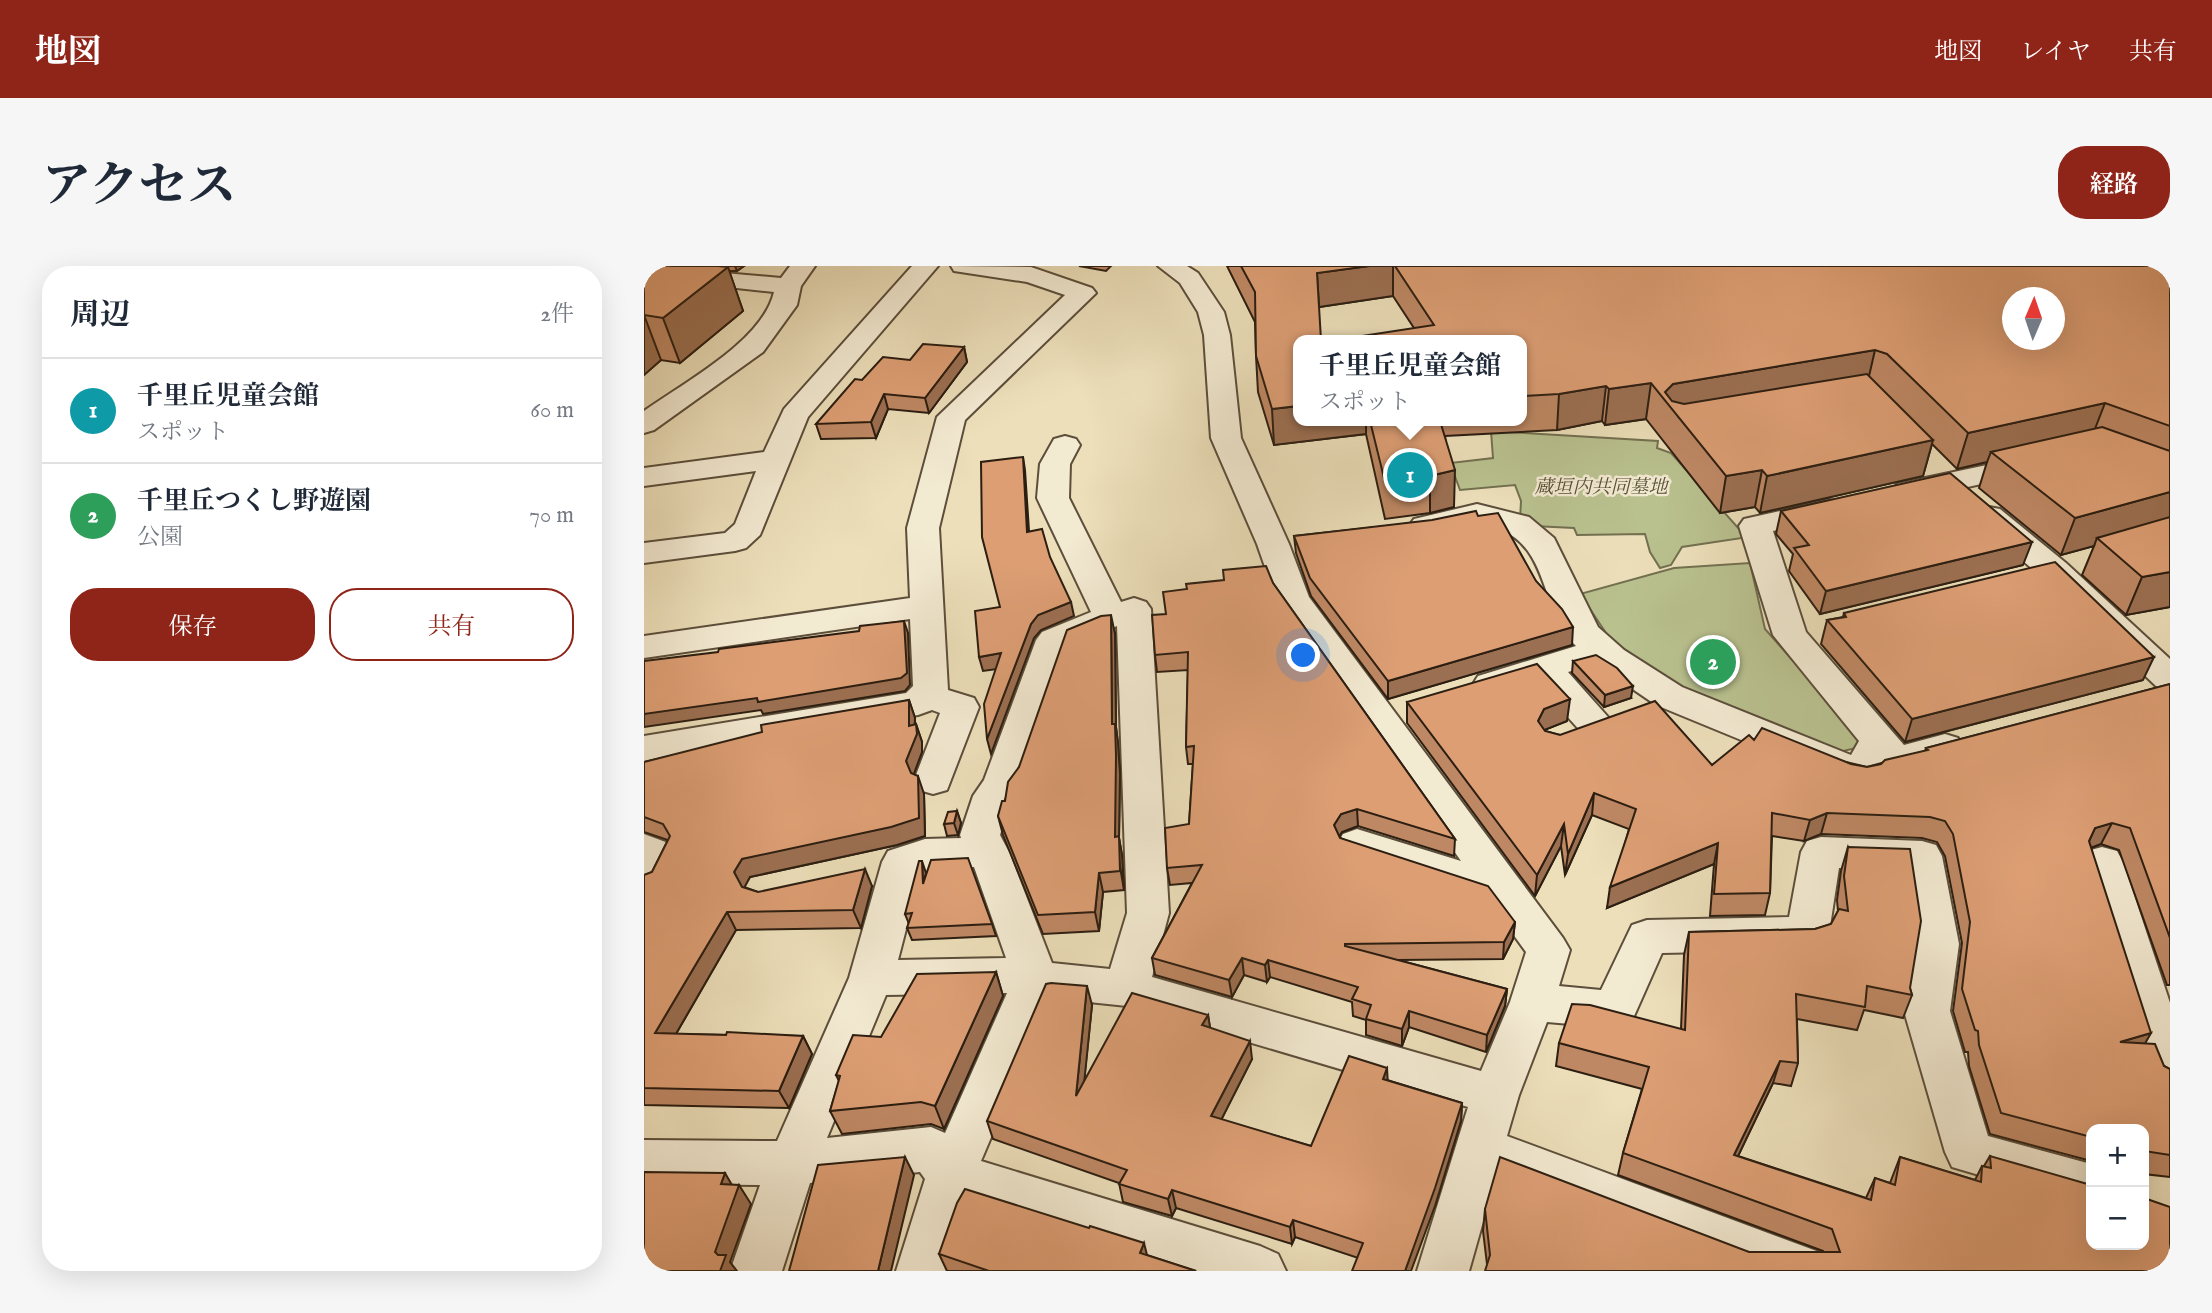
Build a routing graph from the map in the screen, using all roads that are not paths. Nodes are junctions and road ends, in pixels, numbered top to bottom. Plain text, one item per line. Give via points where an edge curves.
1 (926, 266) edge
2 (963, 266) edge
3 (1170, 266) edge
4 (644, 271) edge
5 (796, 276) edge
6 (644, 424) edge
7 (1065, 444) dead end
8 (1921, 454) edge
9 (2066, 457) edge
10 (775, 460) junction
11 (644, 477) edge
12 (1949, 482) junction
13 (1391, 530) edge
14 (1311, 540) edge
15 (1273, 544) junction
16 (644, 553) edge
17 (2092, 559) dead end
18 (2053, 570) junction
19 (2014, 580) edge
20 (926, 606) junction
21 (1111, 617) junction
22 (1829, 625) edge
23 (1790, 635) junction
24 (644, 647) edge
25 (1585, 655) edge
26 (1543, 668) junction
27 (2161, 687) edge
28 (926, 695) junction
29 (1454, 695) edge
30 (1416, 706) edge
31 (1640, 710) edge
32 (1378, 718) junction
33 (1597, 726) junction
34 (1975, 739) edge
35 (1878, 740) junction
36 (1557, 741) edge
37 (644, 749) edge
38 (933, 780) dead end
39 (1357, 844) edge
40 (644, 849) edge
41 (989, 852) junction
42 (2102, 862) dead end
43 (644, 878) edge
44 (1502, 889) junction
45 (871, 978) junction
46 (1036, 979) junction
47 (1127, 988) junction
48 (1532, 1002) junction
49 (2166, 1050) edge
50 (1495, 1096) junction
51 (1480, 1148) junction
52 (644, 1162) edge
53 (792, 1163) junction
54 (951, 1174) junction
55 (2086, 1185) edge
56 (1804, 1270) edge
57 (756, 1271) edge
58 (922, 1271) edge
59 (1260, 1271) edge
60 (1443, 1271) edge

1 - 10 street via 845,341 794,415
2 - 20 street via 1031,275 1083,293 951,417 923,528
3 - 15 street via 1189,278 1211,312 1226,438
4 - 5 street
5 - 6 street via 784,305 753,346
7 - 21 street via 1055,464 1053,498
8 - 12 street
9 - 12 street
10 - 11 street
10 - 16 street via 749,528 735,541
12 - 18 street
12 - 23 street via 1755,526
13 - 35 street via 1477,513 1518,524 1543,545 1583,633 1611,658 1669,696 1860,773
14 - 15 street
15 - 32 street via 1293,598
17 - 18 street
18 - 19 street
18 - 27 street
20 - 24 street
20 - 28 street via 931,688
21 - 41 street via 1054,640 980,835
21 - 47 street via 1134,609 1148,913
22 - 23 street
23 - 35 street
25 - 26 street
26 - 29 street
26 - 33 street
28 - 37 street via 918,703
28 - 38 street via 961,707
30 - 32 street
31 - 33 street
32 - 44 street
33 - 36 street
34 - 35 street via 1896,760
39 - 44 street
40 - 43 street via 657,855
41 - 45 street via 925,854 884,866
41 - 46 street
42 - 49 street
44 - 48 street via 1548,950
45 - 46 street via 999,975
45 - 53 street
46 - 47 street
46 - 54 street
47 - 50 street
48 - 50 street
48 - 55 street via 1615,1010 1647,937 1808,933 1821,852 1922,856 1937,944 1927,1012 1969,1152
50 - 51 street
51 - 56 street
51 - 60 street
52 - 53 street
53 - 54 street via 931,1149
53 - 57 street
54 - 58 street
54 - 59 street

